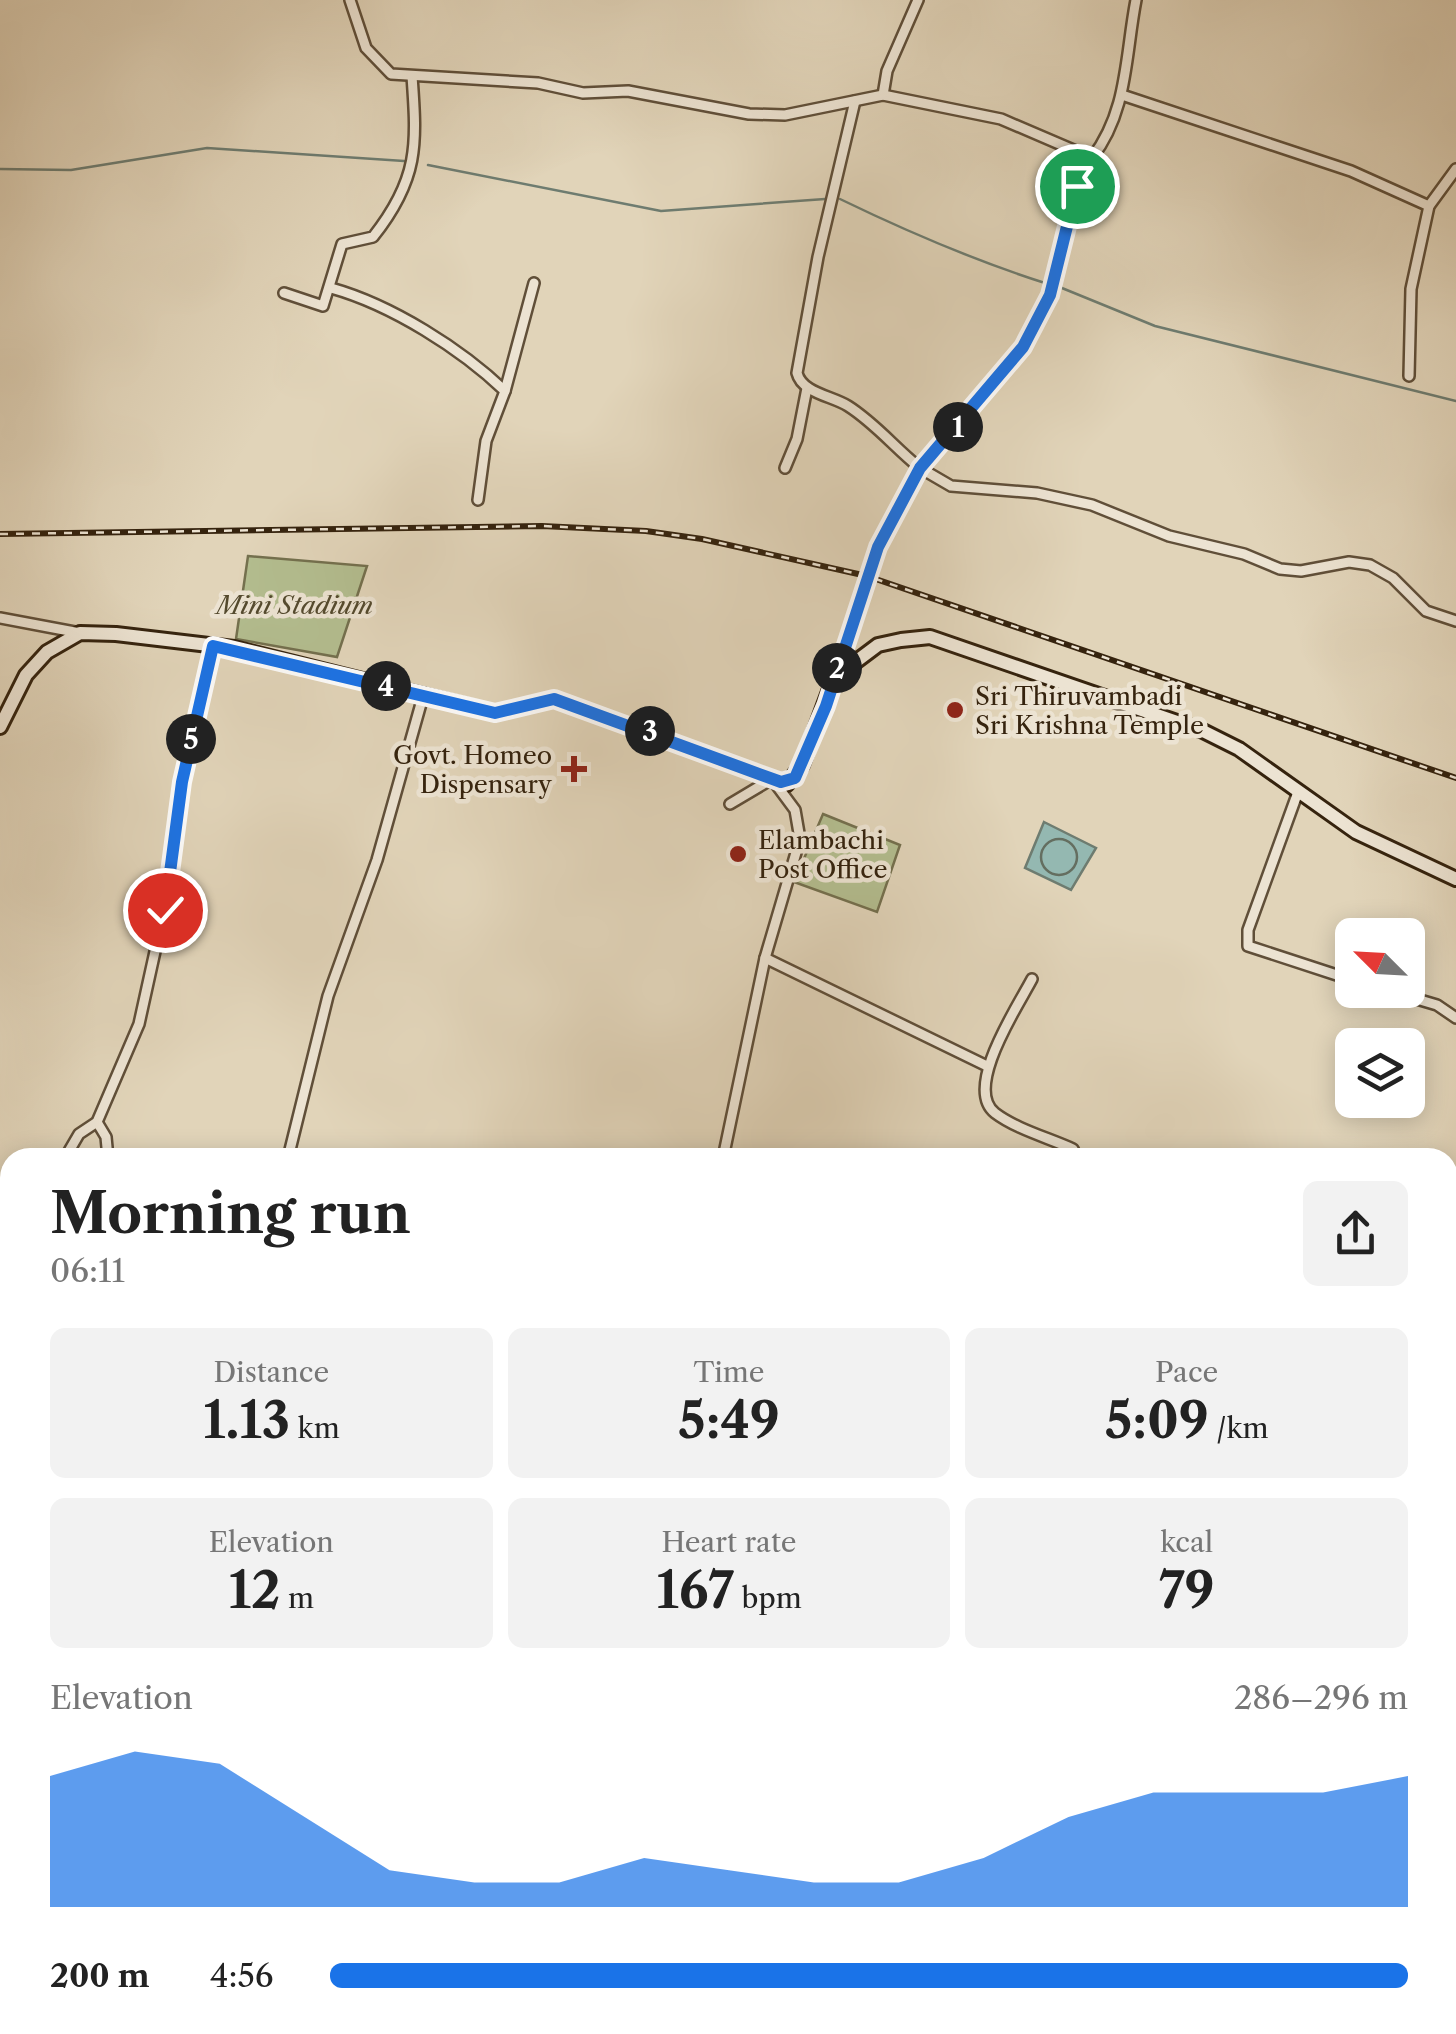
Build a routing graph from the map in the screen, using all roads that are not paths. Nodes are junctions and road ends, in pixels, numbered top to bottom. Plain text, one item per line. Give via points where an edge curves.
1 (350, 0) edge
2 (918, 0) edge
3 (1136, 0) edge
4 (412, 76) junction
5 (882, 95) junction
6 (1122, 95) junction
7 (855, 101) junction
8 (1092, 158) junction
9 (1456, 168) edge
10 (1428, 206) junction
11 (534, 282) dead end
12 (331, 288) junction
13 (284, 292) dead end
14 (1409, 376) dead end
15 (808, 388) junction
16 (505, 391) junction
17 (785, 468) dead end
18 (920, 468) junction
19 (478, 500) dead end
20 (0, 618) edge
21 (1456, 622) edge
22 (80, 632) junction
23 (213, 646) junction
24 (834, 678) junction
25 (424, 692) junction
26 (0, 727) edge
27 (772, 779) junction
28 (1298, 792) junction
29 (730, 804) dead end
30 (1456, 879) edge
31 (765, 958) junction
32 (1335, 974) edge
33 (1032, 979) dead end
34 (1425, 1002) edge
35 (1456, 1018) edge
36 (987, 1066) junction
37 (97, 1122) junction
38 (71, 1148) edge
39 (107, 1148) edge
40 (290, 1148) edge
41 (725, 1148) edge
42 (1071, 1148) edge

1 - 4 street via 366,48 391,74
2 - 5 street
3 - 6 street
4 - 7 street via 538,83 584,93 628,90 749,114 786,115
4 - 12 street via 417,150 398,199 373,236 342,244
5 - 7 street
5 - 8 street via 1001,119
6 - 8 street via 1112,132
6 - 10 street via 1352,171
7 - 15 street via 797,373
8 - 18 street via 1067,215 1050,295 1023,347
9 - 10 street
10 - 14 street via 1412,289
11 - 16 street
12 - 13 street via 323,306
12 - 16 street via 447,346
15 - 17 street
15 - 18 street via 847,405
16 - 19 street via 486,441
18 - 21 street via 952,486 1092,504 1169,536 1280,569 1370,565 1426,611
18 - 24 street via 878,547
20 - 22 street
22 - 23 main road
22 - 26 main road via 36,662
23 - 25 main road
23 - 37 street via 182,782 174,862 147,993
24 - 27 main road via 795,778 787,784
24 - 28 main road via 878,645 930,637 1203,731
25 - 27 main road via 495,713 554,699
25 - 40 street via 383,843 328,996
27 - 29 street
27 - 31 street via 794,810 800,839
28 - 30 main road via 1356,832
28 - 32 street via 1248,946
31 - 36 street
31 - 41 street
33 - 36 street
34 - 35 street
36 - 42 street via 985,1098 994,1112
37 - 38 street
37 - 39 street

